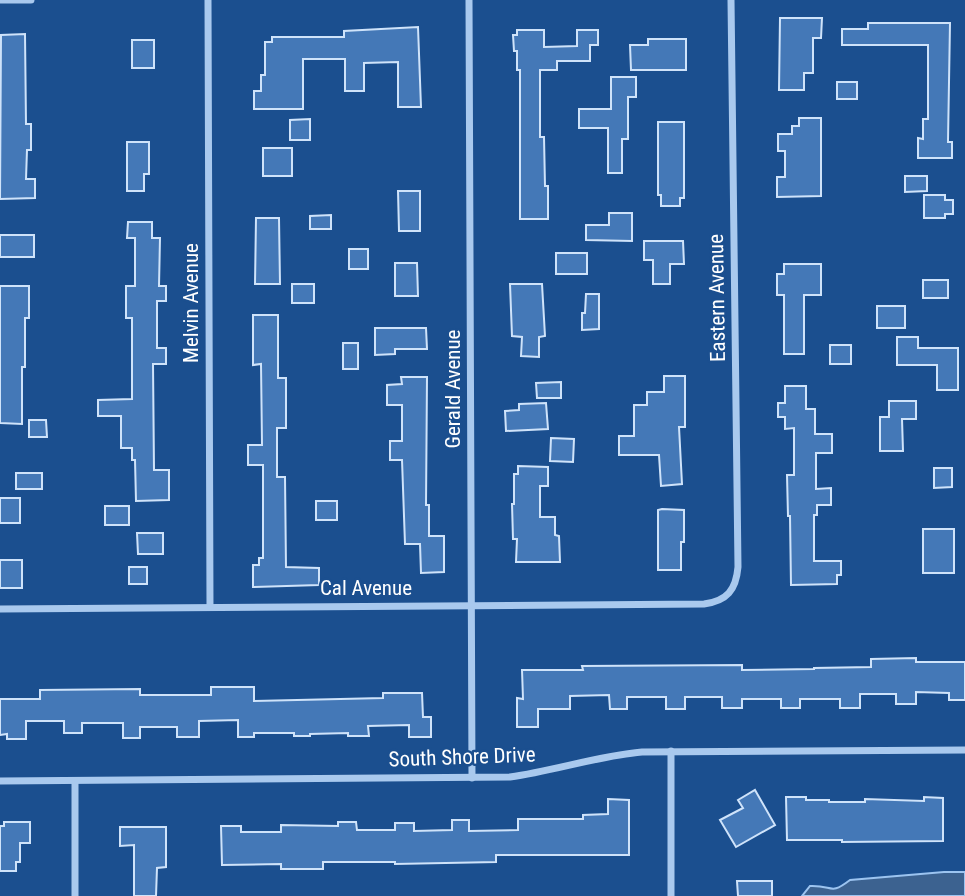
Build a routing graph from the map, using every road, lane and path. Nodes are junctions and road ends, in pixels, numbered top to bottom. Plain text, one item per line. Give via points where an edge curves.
1 (31, 0) edge
2 (208, 0) edge
3 (469, 0) edge
4 (732, 0) edge
5 (0, 1) edge
6 (730, 595) joint
7 (471, 605) junction
8 (210, 607) junction
9 (0, 609) edge
10 (965, 750) edge
11 (671, 751) junction
12 (472, 778) junction
13 (0, 781) edge
14 (75, 781) junction
15 (75, 896) edge
16 (671, 896) edge

1 - 5 street
2 - 8 street, Melvin Avenue
3 - 7 street, Gerald Avenue
4 - 6 street, Eastern Avenue via 738,567
6 - 7 street, Cal Avenue via 704,604
7 - 8 street, Cal Avenue
7 - 12 street, Gerald Avenue
8 - 9 street, Cal Avenue
10 - 11 street, South Shore Drive
11 - 12 street, South Shore Drive via 619,754 530,774
11 - 16 street
12 - 14 street, South Shore Drive
13 - 14 street, South Shore Drive
14 - 15 street

